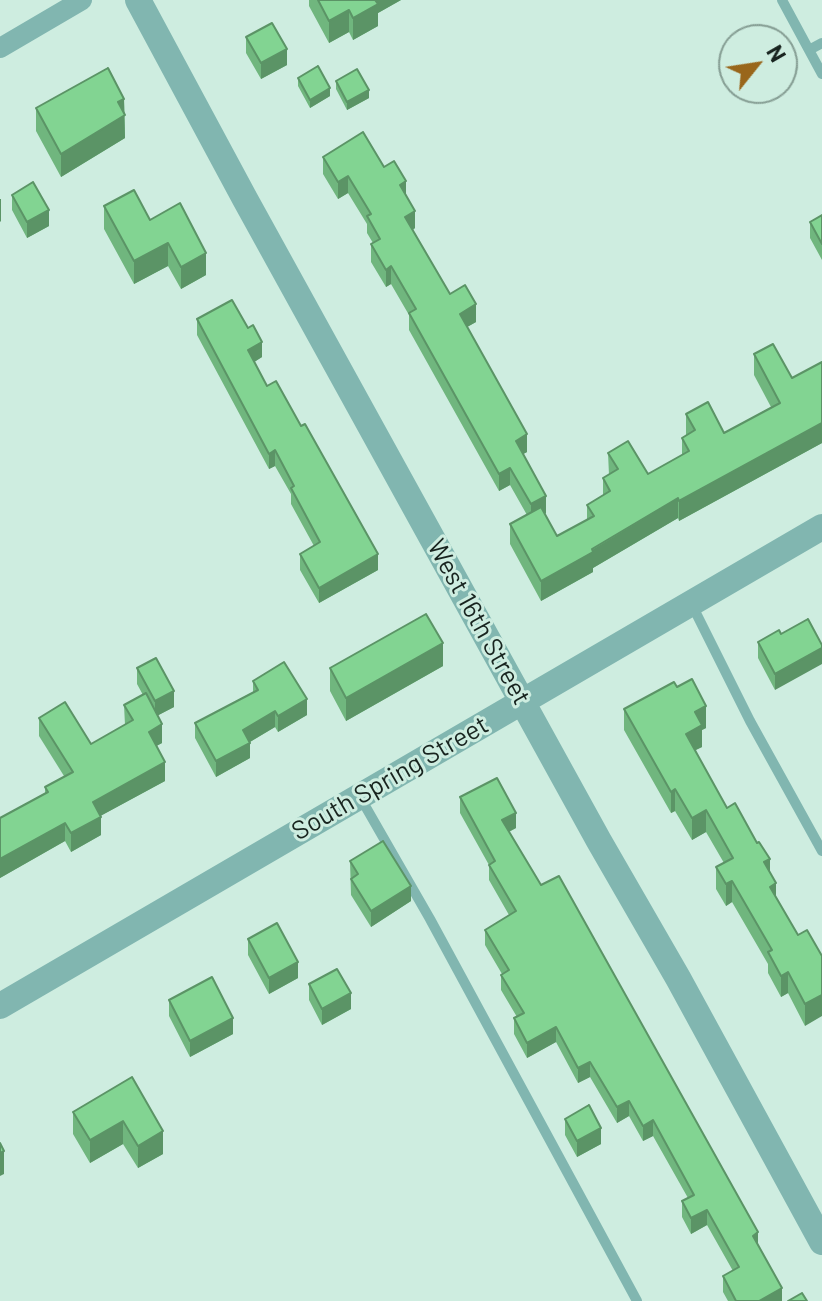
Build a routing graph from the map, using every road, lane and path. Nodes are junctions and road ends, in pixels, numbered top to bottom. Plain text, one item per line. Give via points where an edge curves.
1 (82, 0) edge
2 (138, 0) edge
3 (782, 0) edge
4 (822, 43) edge
5 (0, 48) edge
6 (809, 50) junction
7 (822, 74) edge
8 (822, 527) edge
9 (691, 603) junction
10 (522, 701) junction
11 (359, 796) junction
12 (822, 851) edge
13 (0, 1006) edge
14 (822, 1242) edge
15 (637, 1301) edge

1 - 5 street
2 - 10 street, West 16th Street
3 - 6 lane
4 - 6 lane
6 - 7 lane
8 - 9 street, South Spring Street
9 - 10 street, South Spring Street
9 - 12 lane
10 - 11 street, South Spring Street
10 - 14 street, West 16th Street
11 - 13 street, South Spring Street
11 - 15 lane

